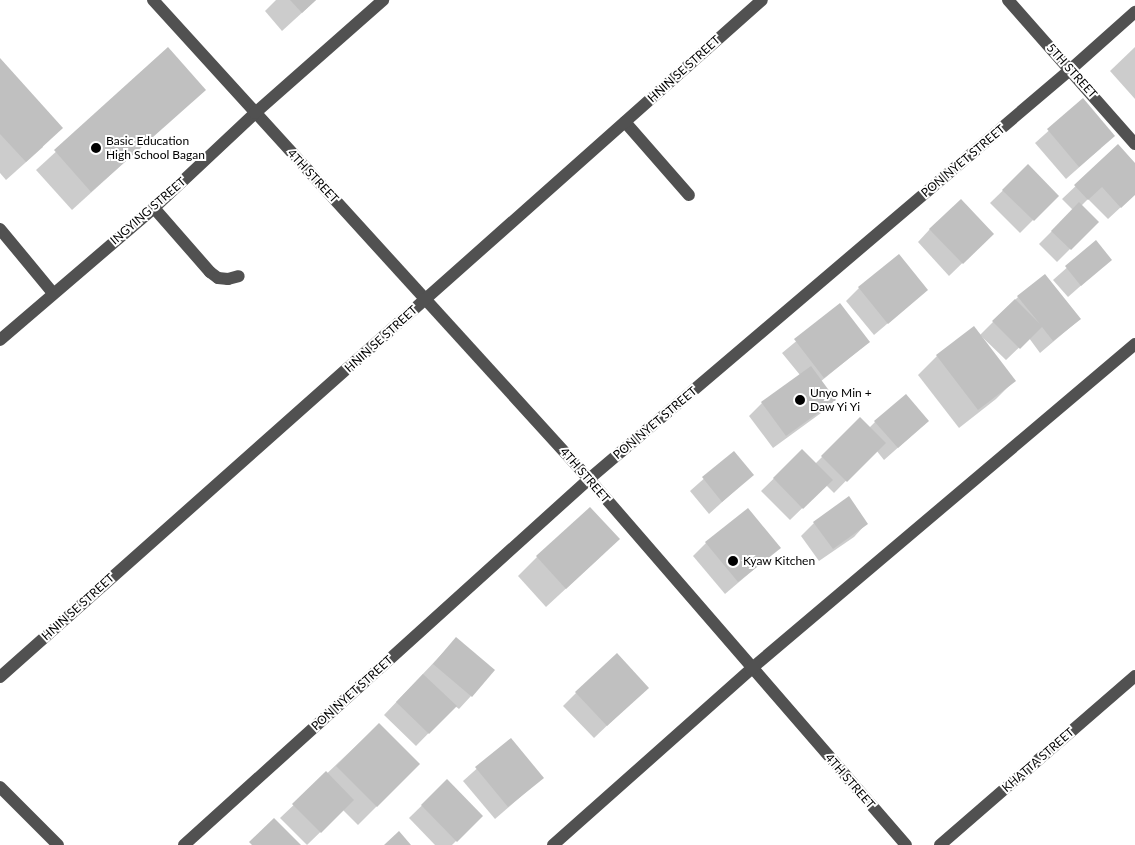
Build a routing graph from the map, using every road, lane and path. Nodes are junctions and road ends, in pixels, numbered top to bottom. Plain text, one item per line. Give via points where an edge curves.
1 (153, 0) edge
2 (383, 0) edge
3 (762, 0) edge
4 (1008, 0) edge
5 (1135, 12) edge
6 (1071, 69) junction
7 (255, 113) junction
8 (625, 122) junction
9 (1135, 144) edge
10 (689, 196) dead end
11 (154, 208) junction
12 (0, 229) edge
13 (239, 276) dead end
14 (53, 293) junction
15 (426, 299) junction
16 (0, 340) edge
17 (1135, 344) edge
18 (589, 479) junction
19 (751, 669) junction
20 (1135, 676) edge
21 (0, 677) edge
22 (0, 788) edge
23 (58, 845) edge
24 (184, 845) edge
25 (553, 845) edge
26 (906, 845) edge
27 (940, 845) edge

1 - 7 street, 4TH STREET
2 - 7 street, INGYING STREET
3 - 8 street, HNIN SE STREET
4 - 6 street, 5TH STREET
5 - 6 street, PON NYET STREET
6 - 9 street, 5TH STREET
6 - 18 street, PON NYET STREET
7 - 11 street, INGYING STREET
7 - 15 street, 4TH STREET
8 - 10 street
8 - 15 street, HNIN SE STREET
11 - 13 street via 210,272 218,278
11 - 14 street, INGYING STREET
12 - 14 street
14 - 16 street, INGYING STREET
15 - 18 street, 4TH STREET
15 - 21 street, HNIN SE STREET
17 - 19 street
18 - 19 street, 4TH STREET
18 - 24 street, PON NYET STREET
19 - 25 street
19 - 26 street, 4TH STREET
20 - 27 street, KHATTA STREET
22 - 23 street

